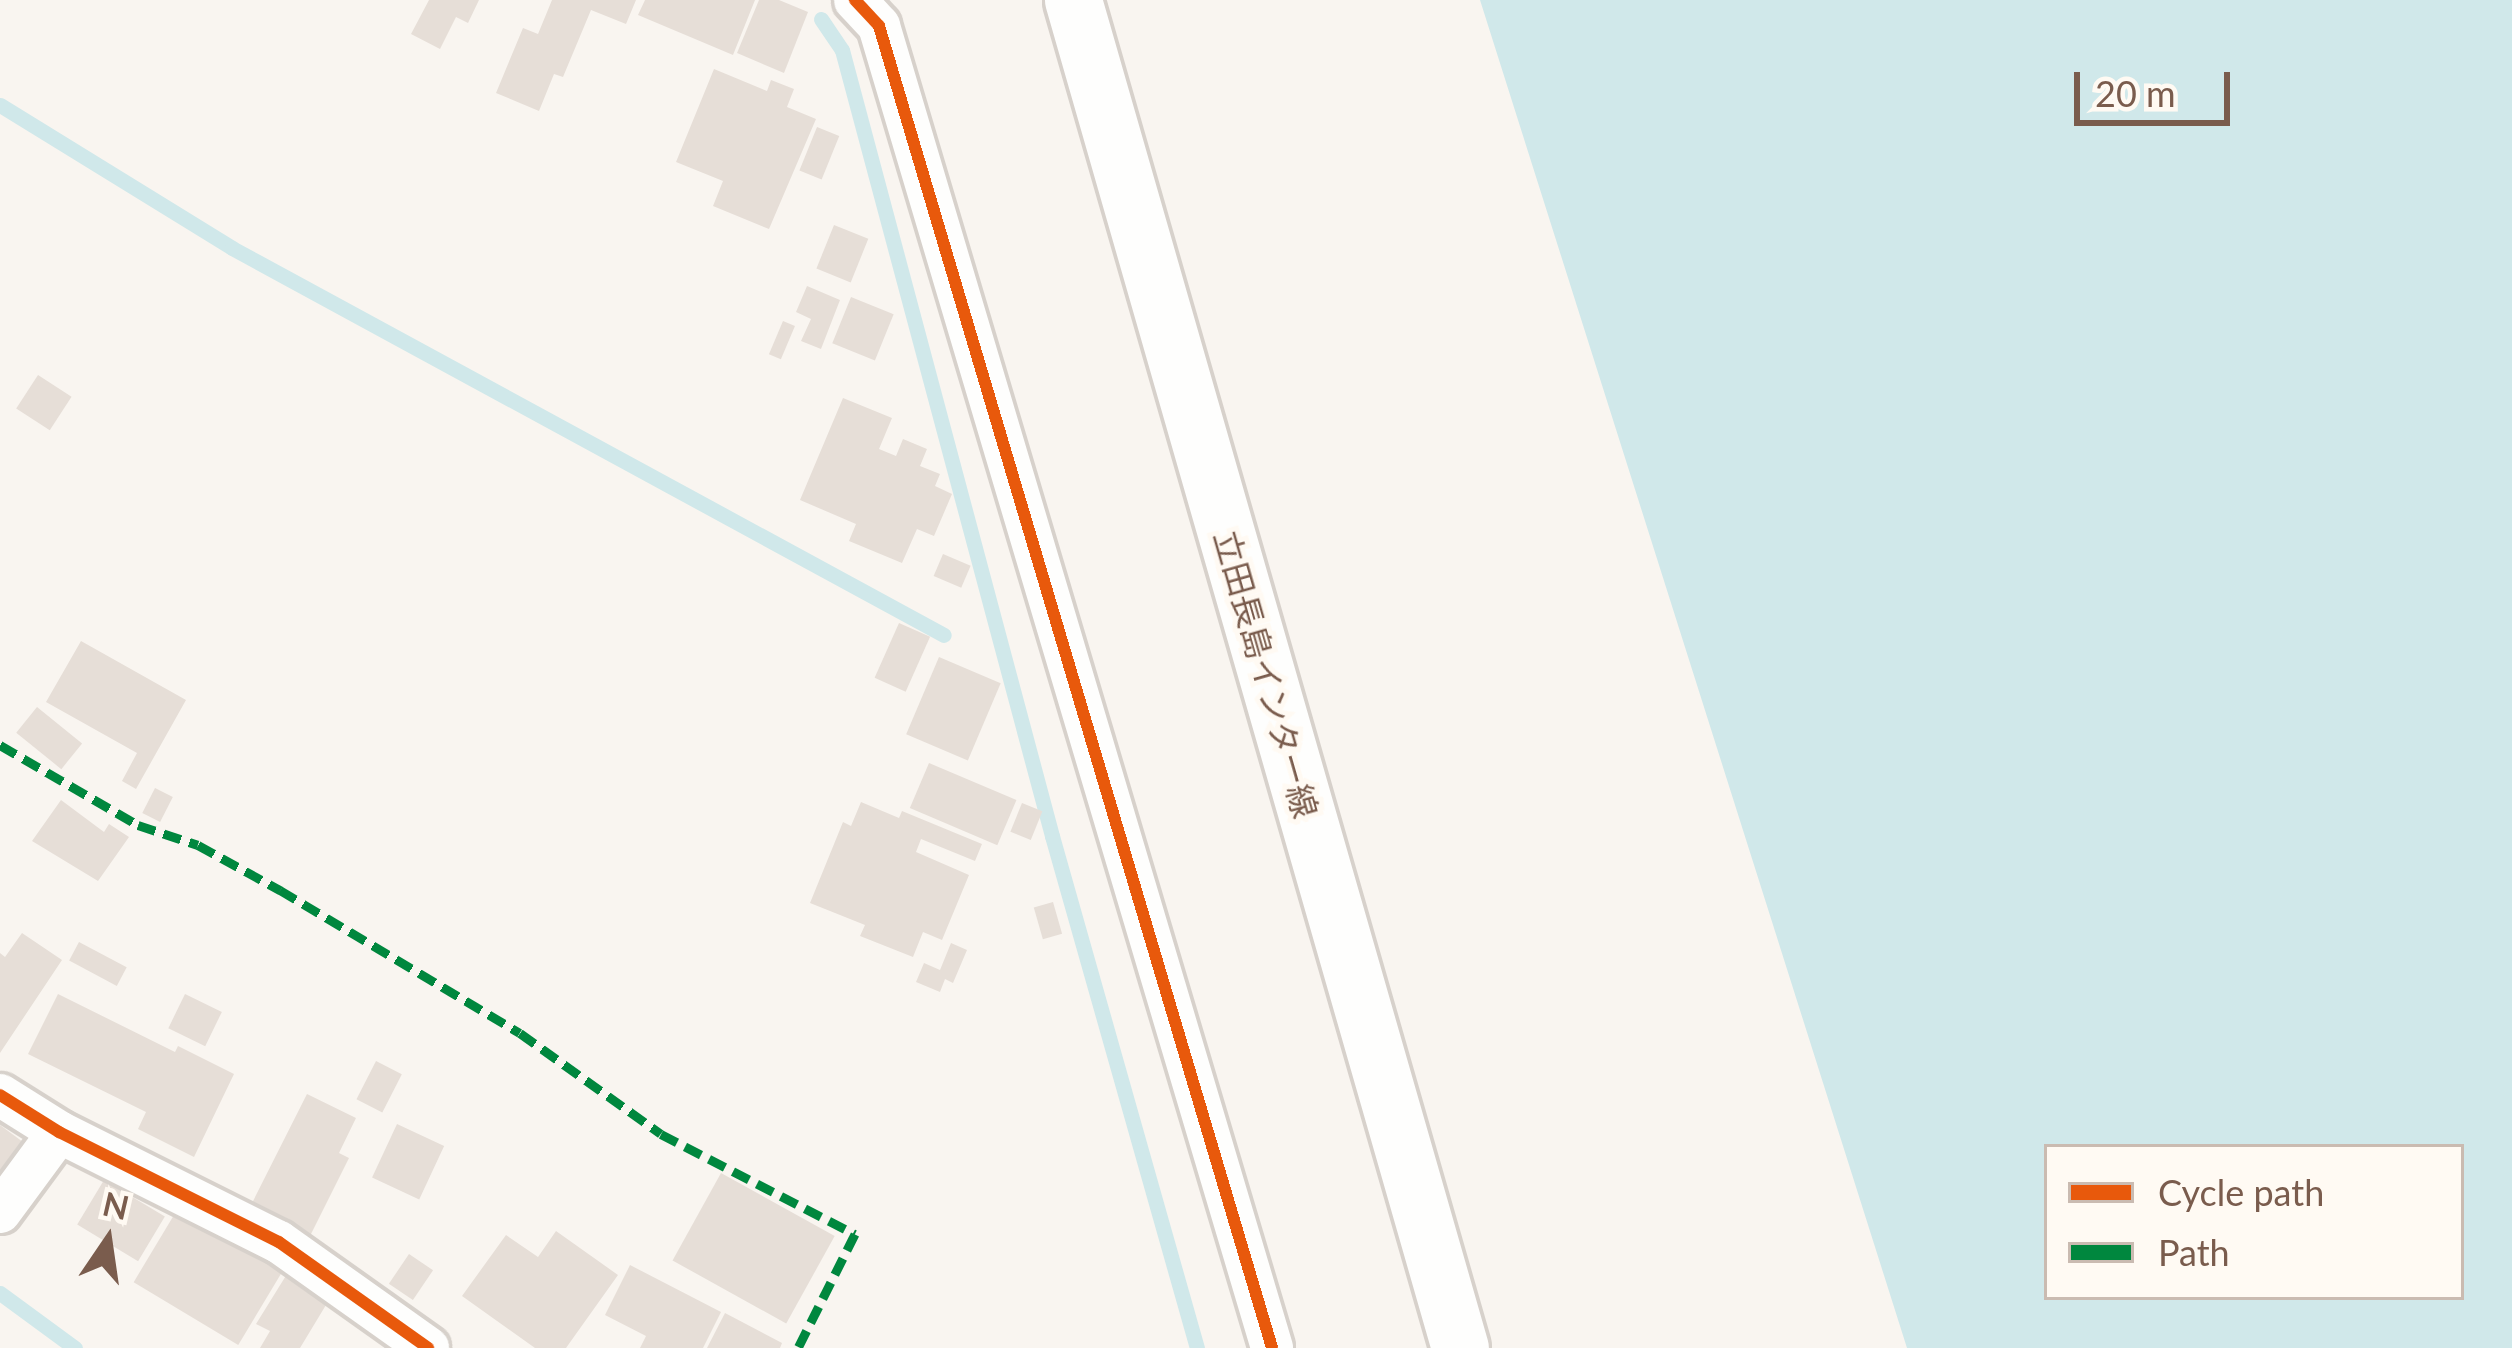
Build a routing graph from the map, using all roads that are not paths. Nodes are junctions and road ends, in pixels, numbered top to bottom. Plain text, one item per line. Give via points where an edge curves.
1 (855, 0) edge
2 (1073, 0) edge
3 (0, 1095) edge
4 (59, 1132) junction
5 (0, 1212) edge
6 (428, 1348) edge
7 (1272, 1348) edge
8 (1460, 1348) edge

1 - 7 street via 879,26
2 - 8 main road, 立田長島インター線
3 - 4 street
4 - 5 street
4 - 6 street via 279,1241

